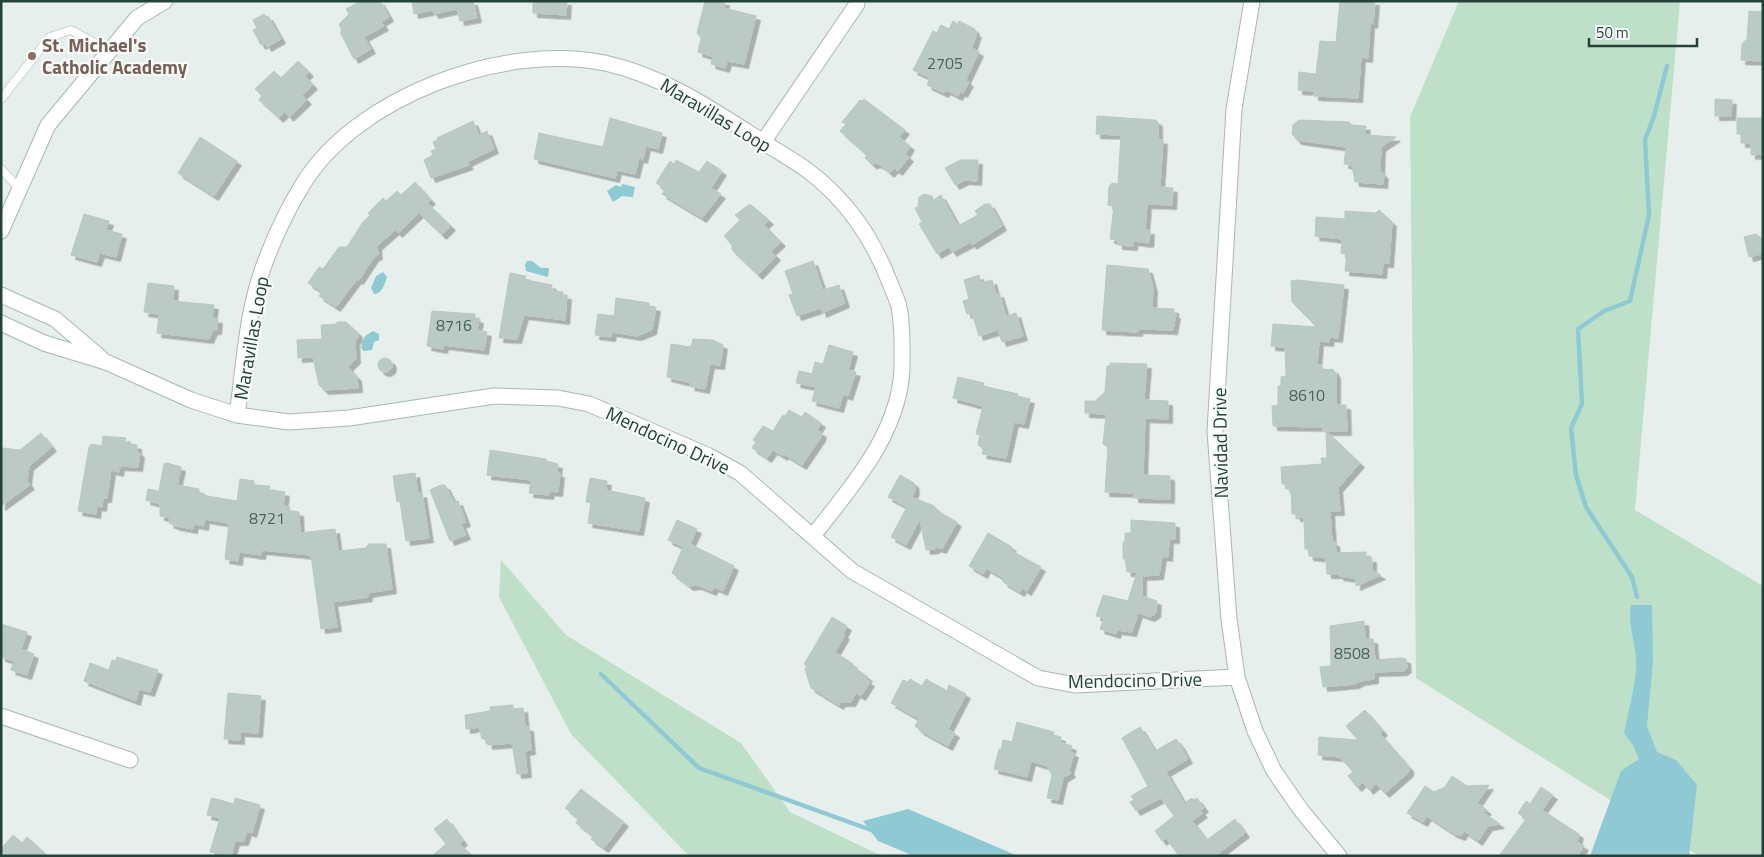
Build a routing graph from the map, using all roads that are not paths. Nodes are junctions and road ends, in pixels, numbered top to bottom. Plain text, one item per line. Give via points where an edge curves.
1 (1252, 1) edge
2 (155, 4) edge
3 (857, 4) dead end
4 (110, 51) junction
5 (1, 99) edge
6 (763, 142) junction
7 (1, 169) edge
8 (20, 188) junction
9 (1, 231) edge
10 (1, 295) edge
11 (1, 323) edge
12 (106, 362) junction
13 (237, 415) junction
14 (813, 536) junction
15 (1237, 677) junction
16 (1, 716) edge
17 (130, 760) dead end
18 (1339, 856) edge

1 - 15 street, Navidad Drive via 1234,109 1216,431 1229,619
2 - 4 street via 137,18
3 - 6 street
4 - 5 lane via 71,30 50,37
4 - 8 street via 48,125
6 - 13 street, Maravillas Loop via 686,93 659,80 602,63 542,60 495,64 448,78 401,98 355,128 330,152 304,182 282,224 262,269 250,317
6 - 14 street, Maravillas Loop via 807,170 853,213 873,244 899,306 902,372 883,436 860,476
7 - 8 lane
8 - 9 street
10 - 12 street, Mendocino Drive via 55,319
11 - 12 street, Mendocino Drive via 44,343
12 - 13 street, Mendocino Drive via 191,400
13 - 14 street, Mendocino Drive via 289,422 494,396 558,398 589,404 709,456 740,473
14 - 15 street, Mendocino Drive via 852,571 1038,678 1075,685
15 - 18 street, Navidad Drive via 1255,731 1274,771
16 - 17 street

